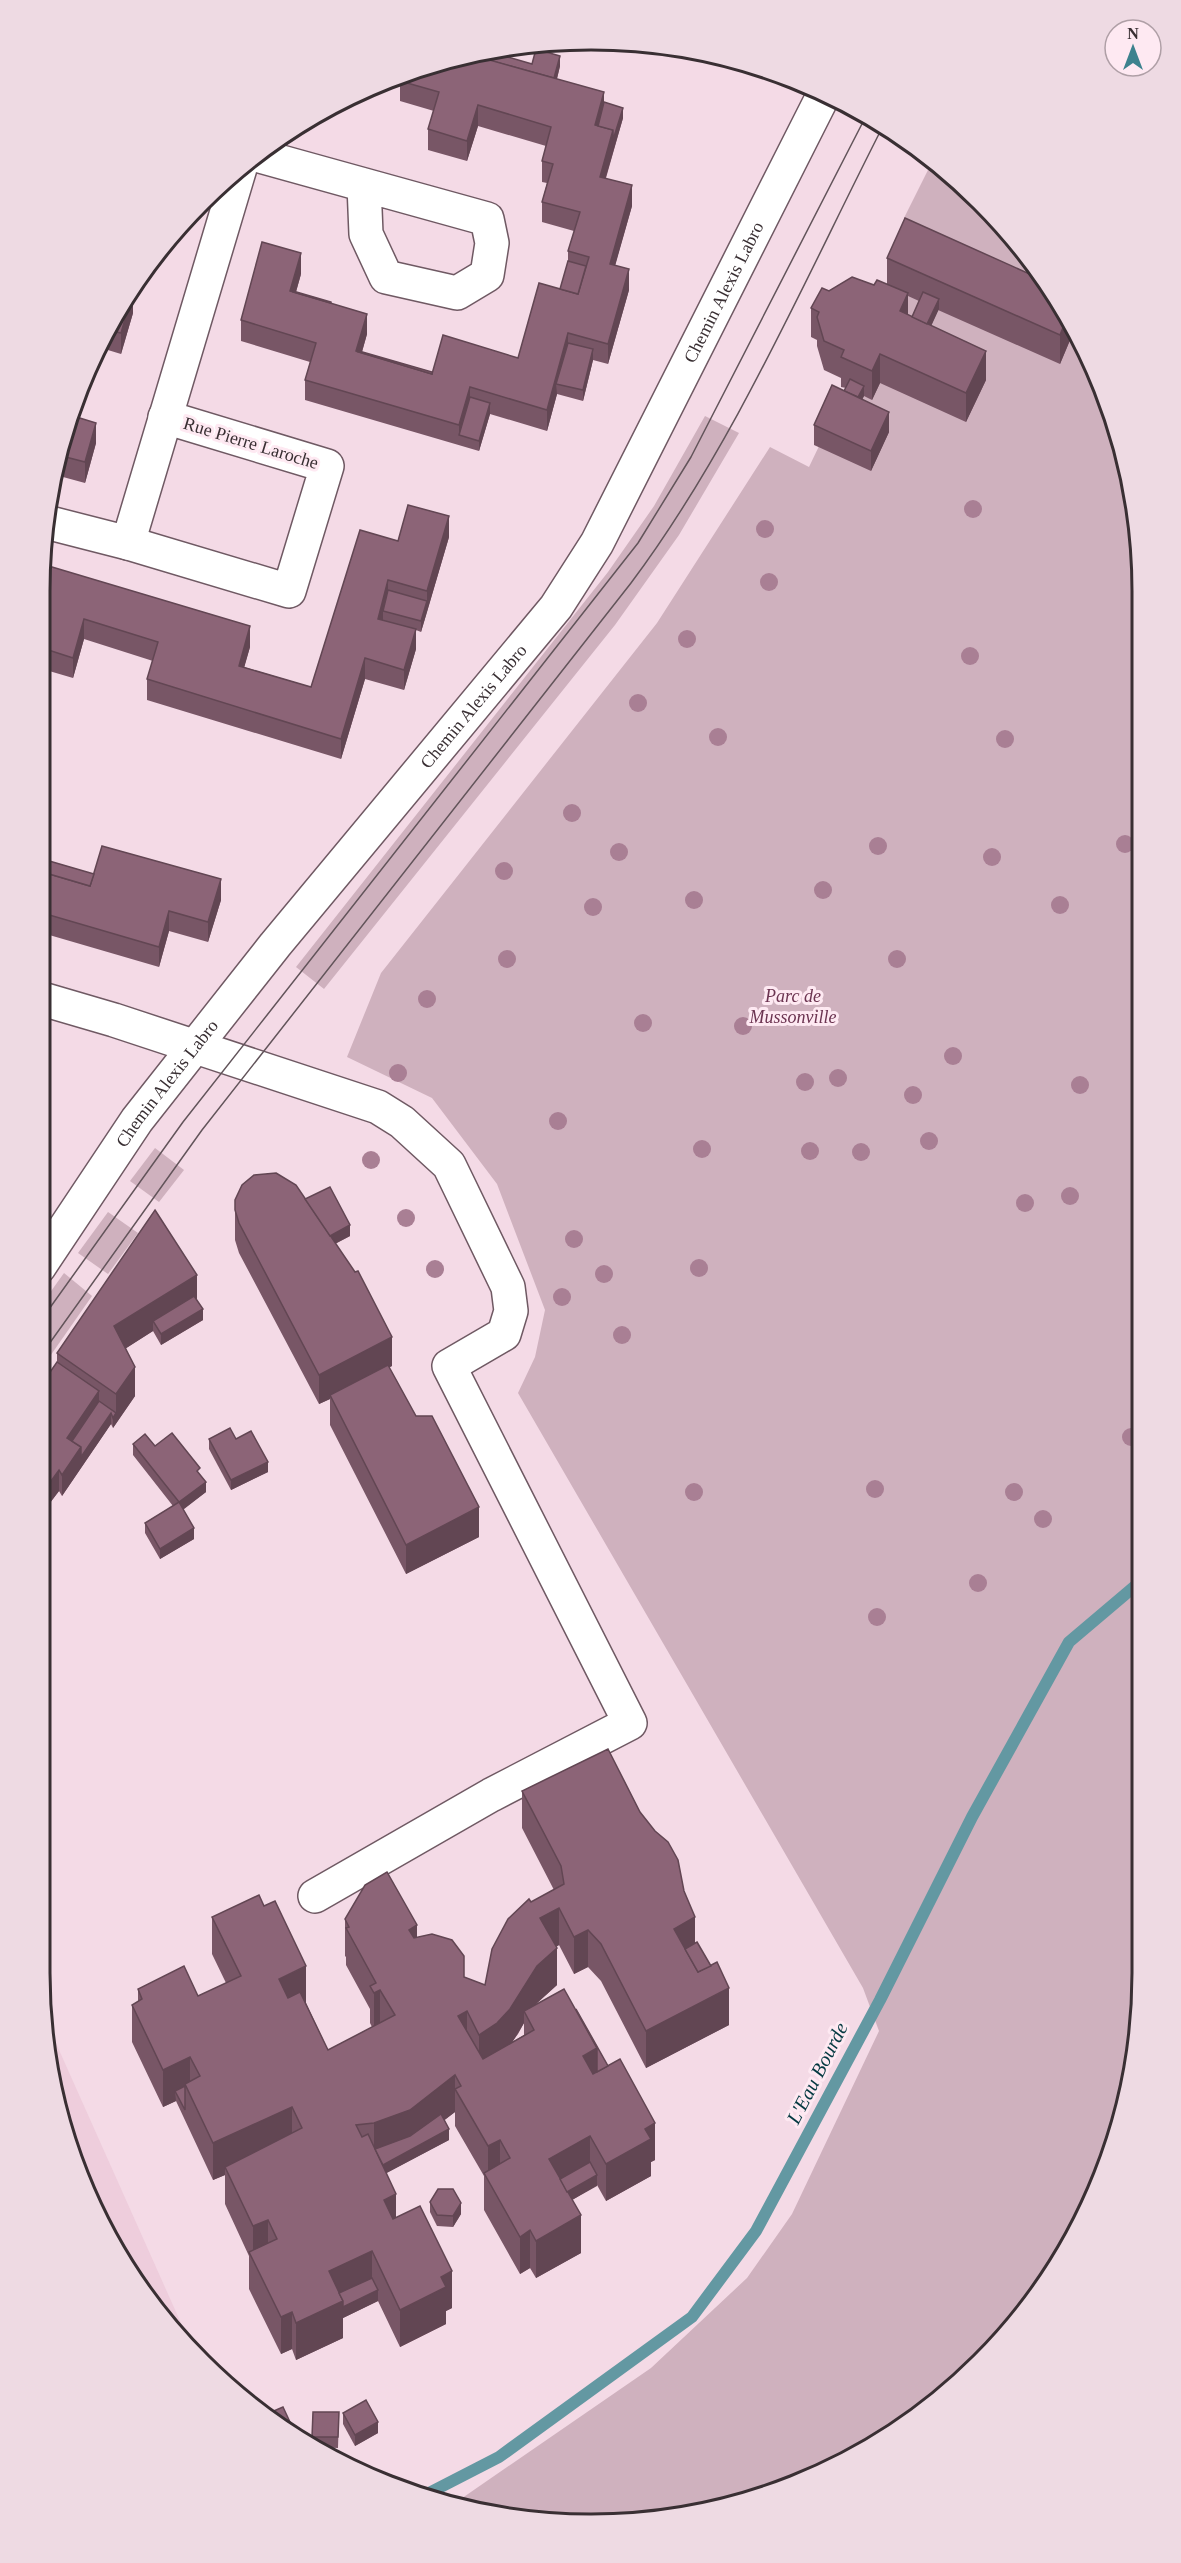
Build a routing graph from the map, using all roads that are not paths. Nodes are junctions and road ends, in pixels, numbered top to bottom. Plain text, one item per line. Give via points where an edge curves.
1 (821, 101) edge
2 (266, 158) edge
3 (236, 183) edge
4 (364, 185) dead end
5 (165, 417) junction
6 (54, 524) edge
7 (128, 543) junction
8 (50, 1001) edge
9 (194, 1048) junction
10 (50, 1250) edge
11 (315, 1896) dead end

1 - 9 street, Chemin Alexis Labro via 597,543 556,607
2 - 4 street
3 - 5 street, Rue Pierre Laroche
5 - 7 street, Rue Pierre Laroche
5 - 7 street, Rue Pierre Laroche via 327,466 289,591
6 - 7 street, Rue Pierre Laroche
8 - 9 street
9 - 10 street, Chemin Alexis Labro via 137,1120
9 - 11 street via 378,1107 402,1122 449,1165 508,1287 511,1311 504,1334 449,1366 630,1723 491,1795

